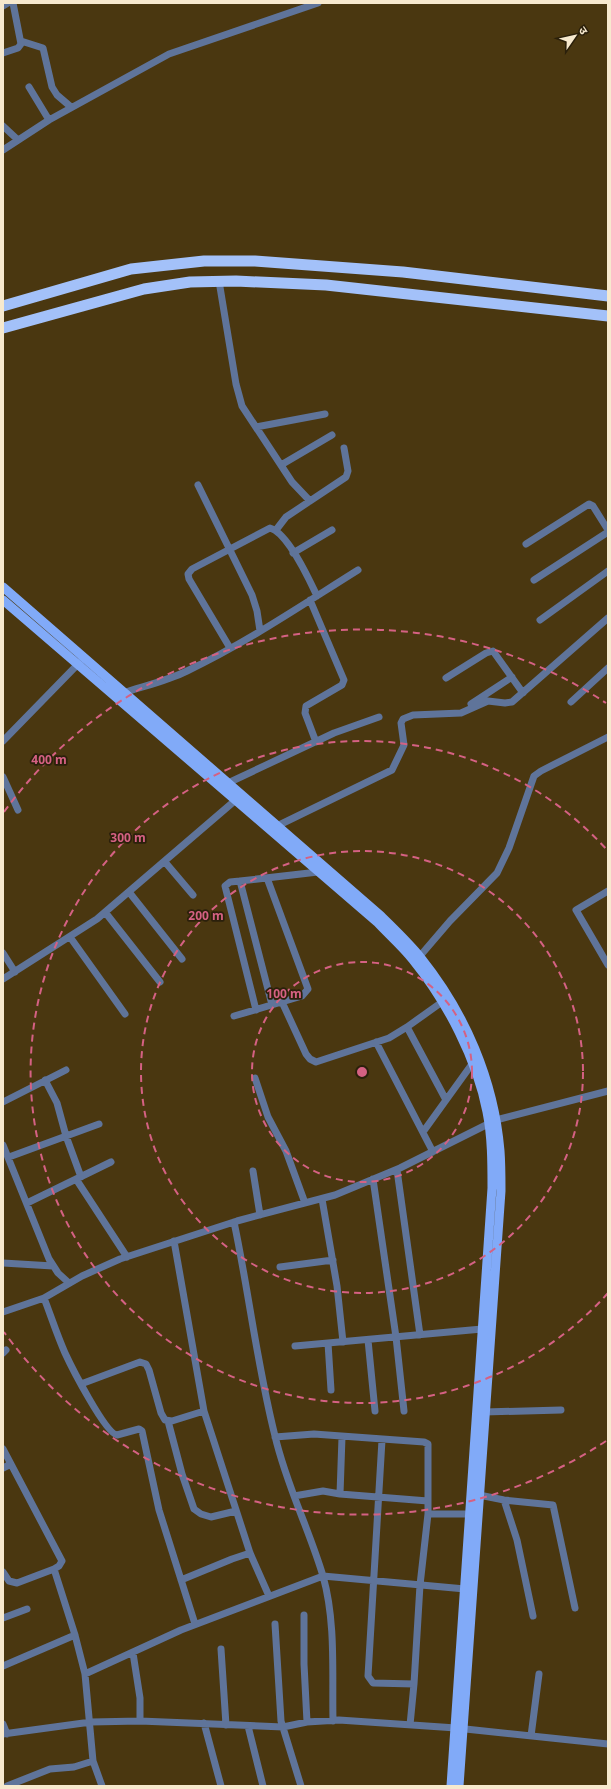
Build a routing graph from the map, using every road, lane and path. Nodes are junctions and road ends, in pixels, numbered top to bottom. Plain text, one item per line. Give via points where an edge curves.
1 (318, 3) edge
2 (8, 4) edge
3 (21, 41) junction
4 (3, 53) edge
5 (29, 87) dead end
6 (71, 107) junction
7 (49, 120) junction
8 (3, 126) edge
9 (18, 140) junction
10 (3, 150) edge
11 (219, 281) junction
12 (608, 296) edge
13 (3, 306) edge
14 (608, 316) edge
15 (3, 328) edge
16 (326, 414) dead end
17 (256, 427) junction
18 (332, 435) dead end
19 (344, 448) dead end
20 (281, 465) junction
21 (198, 485) dead end
22 (310, 501) junction
23 (608, 528) edge
24 (276, 530) junction
25 (332, 530) dead end
26 (526, 544) dead end
27 (230, 549) junction
28 (293, 553) junction
29 (358, 570) dead end
30 (608, 572) edge
31 (534, 580) dead end
32 (3, 587) edge
33 (318, 596) junction
34 (3, 600) edge
35 (310, 600) junction
36 (608, 618) edge
37 (540, 620) dead end
38 (260, 631) junction
39 (230, 648) junction
40 (81, 661) junction
41 (608, 668) edge
42 (512, 677) junction
43 (446, 678) dead end
44 (123, 693) junction
45 (523, 693) junction
46 (571, 702) dead end
47 (456, 714) junction
48 (379, 717) dead end
49 (608, 737) edge
50 (3, 741) edge
51 (316, 742) junction
52 (3, 777) edge
53 (228, 783) junction
54 (238, 798) junction
55 (18, 810) dead end
56 (277, 826) junction
57 (165, 862) junction
58 (318, 872) junction
59 (268, 878) junction
60 (240, 881) junction
61 (608, 891) edge
62 (129, 892) junction
63 (193, 895) dead end
64 (105, 912) junction
65 (70, 937) junction
66 (3, 953) edge
67 (420, 956) junction
68 (182, 959) dead end
69 (608, 965) edge
70 (15, 972) junction
71 (3, 979) edge
72 (160, 982) dead end
73 (282, 1002) junction
74 (442, 1002) junction
75 (272, 1005) junction
76 (256, 1010) junction
77 (125, 1014) dead end
78 (234, 1016) dead end
79 (407, 1027) junction
80 (376, 1042) junction
81 (472, 1064) junction
82 (66, 1070) dead end
83 (255, 1078) dead end
84 (45, 1080) junction
85 (608, 1091) edge
86 (446, 1100) junction
87 (3, 1102) edge
88 (492, 1122) junction
89 (98, 1124) dead end
90 (423, 1132) junction
91 (66, 1136) junction
92 (3, 1145) edge
93 (433, 1152) junction
94 (8, 1157) junction
95 (111, 1162) dead end
96 (397, 1170) junction
97 (252, 1171) dead end
98 (79, 1178) junction
99 (373, 1180) junction
100 (322, 1199) junction
101 (27, 1203) junction
102 (305, 1203) junction
103 (260, 1215) junction
104 (234, 1222) junction
105 (174, 1242) junction
106 (126, 1257) junction
107 (332, 1260) junction
108 (3, 1263) edge
109 (53, 1266) junction
110 (280, 1267) dead end
111 (69, 1284) junction
112 (44, 1298) junction
113 (3, 1312) edge
114 (482, 1329) junction
115 (420, 1335) junction
116 (396, 1337) junction
117 (368, 1340) junction
118 (343, 1342) junction
119 (328, 1343) junction
120 (295, 1346) dead end
121 (81, 1384) junction
122 (331, 1390) dead end
123 (561, 1410) dead end
124 (204, 1411) junction
125 (375, 1411) dead end
126 (404, 1411) dead end
127 (484, 1412) junction
128 (168, 1421) junction
129 (275, 1437) junction
130 (342, 1437) junction
131 (382, 1440) junction
132 (3, 1449) edge
133 (11, 1464) junction
134 (3, 1468) edge
135 (340, 1494) junction
136 (479, 1495) junction
137 (294, 1496) junction
138 (379, 1497) junction
139 (504, 1500) junction
140 (428, 1501) junction
141 (236, 1511) junction
142 (428, 1514) junction
143 (470, 1514) junction
144 (250, 1553) junction
145 (54, 1569) junction
146 (3, 1573) edge
147 (323, 1576) junction
148 (181, 1580) junction
149 (374, 1581) junction
150 (420, 1585) junction
151 (465, 1589) junction
152 (269, 1596) junction
153 (575, 1608) dead end
154 (27, 1609) dead end
155 (304, 1615) dead end
156 (533, 1616) dead end
157 (3, 1618) edge
158 (196, 1624) junction
159 (275, 1624) dead end
160 (75, 1635) junction
161 (221, 1649) dead end
162 (134, 1653) junction
163 (3, 1666) edge
164 (85, 1674) junction
165 (539, 1674) dead end
166 (414, 1684) junction
167 (333, 1720) junction
168 (140, 1721) junction
169 (91, 1722) junction
170 (307, 1722) junction
171 (204, 1723) junction
172 (3, 1724) edge
173 (226, 1725) junction
174 (410, 1725) junction
175 (248, 1726) junction
176 (283, 1727) junction
177 (459, 1729) junction
178 (5, 1734) edge
179 (531, 1736) junction
180 (608, 1744) edge
181 (93, 1761) junction
182 (7, 1786) edge
183 (102, 1786) edge
184 (221, 1786) edge
185 (262, 1786) edge
186 (301, 1786) edge
187 (451, 1786) edge
188 (459, 1786) edge

1 - 6 street via 169,54
2 - 3 street
3 - 4 street via 19,48
3 - 6 street via 43,48 52,87
5 - 7 street
6 - 7 street
7 - 9 street
8 - 9 street
9 - 10 street
11 - 14 highway via 326,285
11 - 15 highway via 190,282 144,290
11 - 17 street via 242,406
12 - 13 highway via 403,272 255,261 204,261 132,269
16 - 17 street
17 - 20 street
18 - 20 street
19 - 22 street via 348,471 346,477
20 - 22 street via 292,482
21 - 27 street
22 - 24 street via 286,517
23 - 26 street via 593,506 588,504
23 - 31 street
24 - 27 street via 266,529
24 - 28 street
25 - 28 street
27 - 38 street via 252,595
27 - 39 street via 192,569 188,576
28 - 33 street
29 - 33 street
30 - 37 street
32 - 40 main road
33 - 35 street
34 - 40 main road
35 - 38 street
35 - 51 street via 344,680 342,685 306,706
36 - 45 street
38 - 39 street
39 - 44 street via 180,674
40 - 44 main road
40 - 50 street
40 - 54 main road
41 - 46 street
42 - 43 street via 496,654 491,651
42 - 45 street
42 - 47 street
44 - 53 main road
45 - 47 street via 510,703 488,701
47 - 56 street via 413,715 402,719 404,742 392,770
48 - 51 street
49 - 67 street via 534,776 512,842 495,876 450,921
51 - 53 street
52 - 55 street
53 - 54 main road
54 - 56 main road
54 - 57 street
54 - 58 main road
56 - 67 main road via 381,916
57 - 62 street
57 - 63 street
58 - 59 street
58 - 74 main road via 377,922 412,958
59 - 60 street
59 - 73 street via 308,987 305,994
60 - 75 street
60 - 76 street via 227,884 225,888
61 - 69 street via 576,910
62 - 64 street
62 - 68 street
64 - 65 street
64 - 72 street
65 - 70 street
65 - 77 street
66 - 70 street
67 - 88 main road via 466,1025 483,1068
70 - 71 street
73 - 75 street
73 - 80 street via 302,1047 313,1061 321,1062
74 - 79 street
74 - 81 main road via 458,1030
75 - 76 street
76 - 78 street
79 - 80 street via 389,1038
79 - 86 street
80 - 90 street
81 - 86 street
81 - 88 main road
82 - 84 street
83 - 102 street via 268,1117 286,1151
84 - 87 street
84 - 91 street via 57,1103
85 - 88 street
86 - 90 street
88 - 93 street
88 - 114 main road via 492,1188
88 - 127 main road via 500,1152 501,1190
89 - 91 street
90 - 93 street
91 - 94 street
91 - 98 street
92 - 94 street
93 - 96 street
94 - 101 street
95 - 98 street
96 - 99 street
96 - 115 street
97 - 103 street
98 - 101 street
98 - 106 street
99 - 100 street
99 - 116 street
100 - 102 street
100 - 107 street
101 - 109 street
102 - 103 street
103 - 104 street
104 - 105 street
104 - 129 street via 245,1273 254,1339
105 - 106 street
105 - 124 street
106 - 111 street
107 - 110 street
107 - 118 street
108 - 109 street
109 - 111 street
111 - 112 street
112 - 113 street
112 - 121 street via 65,1352
114 - 115 street
114 - 143 main road
115 - 116 street
116 - 117 street
116 - 126 street
117 - 118 street
117 - 125 street
118 - 119 street
119 - 120 street
119 - 122 street
121 - 128 street via 135,1362 144,1362 149,1370 161,1413
121 - 148 street via 112,1433 117,1435 140,1429 142,1431 158,1510
123 - 127 street
124 - 128 street
124 - 141 street
127 - 136 main road
128 - 141 street via 194,1509 211,1517
129 - 130 street via 307,1434
129 - 137 street
130 - 131 street
130 - 135 street
131 - 138 street
131 - 140 street via 428,1443
132 - 133 street
133 - 134 street
133 - 145 street via 61,1558 61,1564
135 - 137 street via 323,1491
135 - 138 street
136 - 139 street
136 - 177 main road
137 - 147 street
138 - 140 street
138 - 149 street
139 - 153 street via 550,1503 555,1507
139 - 156 street via 517,1540
140 - 142 street
141 - 144 street
142 - 143 street
142 - 150 street
143 - 151 main road
144 - 148 street
144 - 152 street
145 - 146 street via 16,1583 11,1582
145 - 160 street
147 - 149 street
147 - 152 street
147 - 167 street via 330,1612
148 - 158 street
149 - 150 street
149 - 166 street via 369,1679 373,1683
150 - 151 street
150 - 166 street
151 - 177 main road
152 - 158 street
154 - 157 street
155 - 170 street
158 - 162 street
159 - 176 street
160 - 163 street
160 - 164 street
161 - 173 street
162 - 164 street
162 - 168 street via 140,1698
164 - 169 street
165 - 179 street
166 - 174 street
167 - 170 street
167 - 174 street
168 - 169 street
168 - 171 street
169 - 178 street
169 - 181 street
170 - 176 street
171 - 173 street
171 - 184 street
172 - 178 street
173 - 175 street
174 - 177 street
175 - 176 street
175 - 185 street
176 - 186 street
177 - 179 street
177 - 187 main road
177 - 188 main road
179 - 180 street
181 - 182 street via 74,1767 50,1769
181 - 183 street

